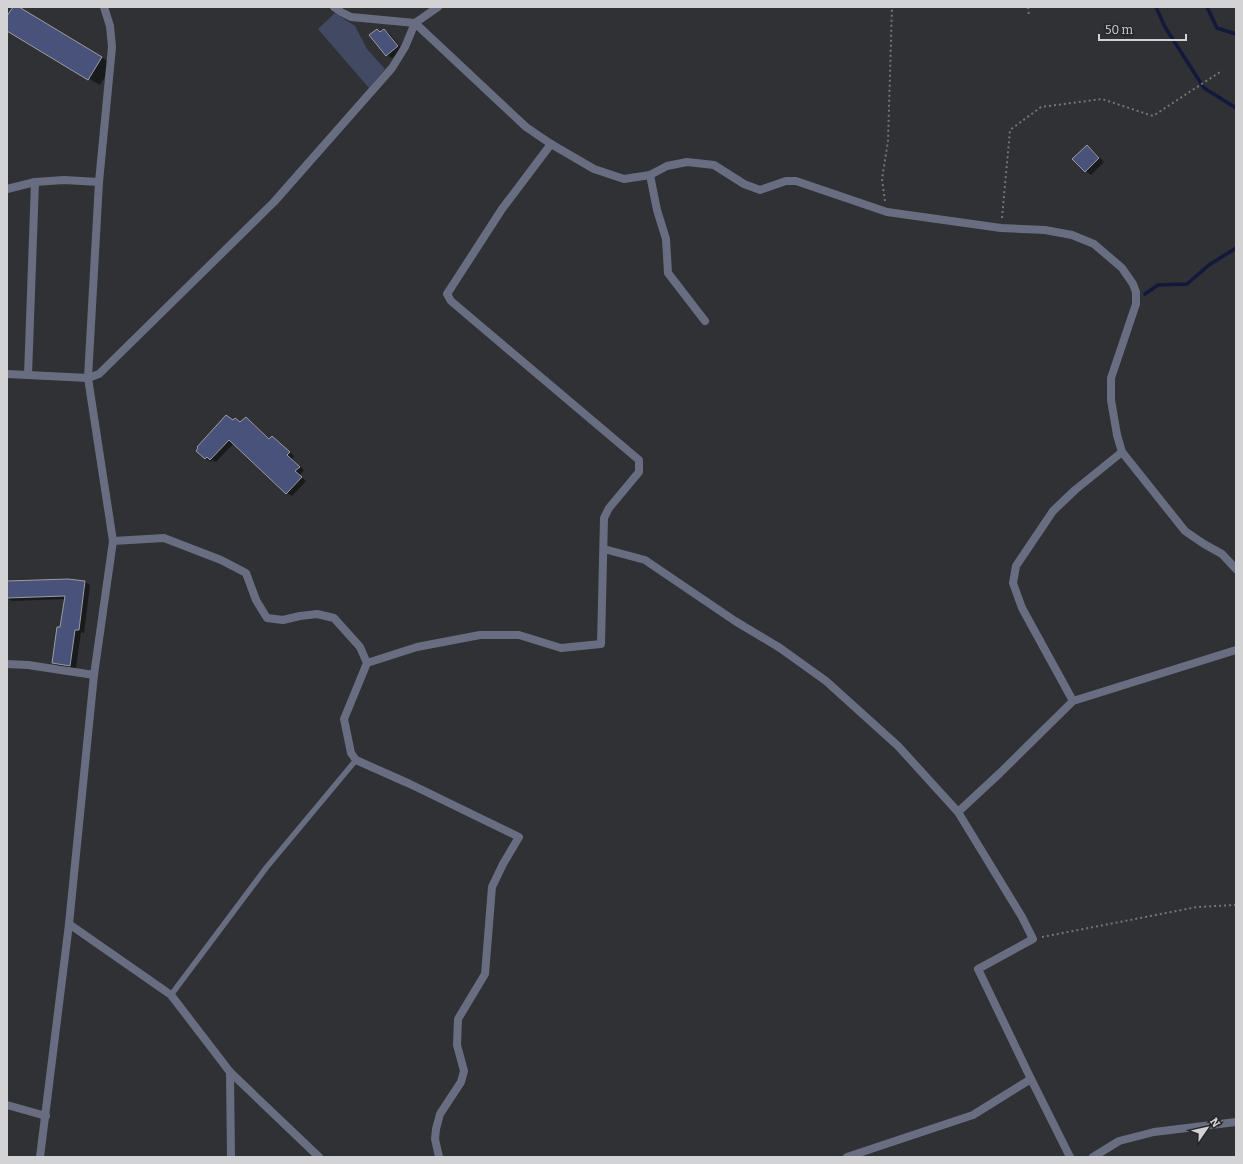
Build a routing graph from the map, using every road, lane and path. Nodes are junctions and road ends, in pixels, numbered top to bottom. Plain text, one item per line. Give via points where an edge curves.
1 (104, 7) edge
2 (334, 7) edge
3 (438, 7) edge
4 (892, 7) edge
5 (1028, 7) edge
6 (1029, 16) dead end
7 (415, 23) junction
8 (1220, 72) dead end
9 (551, 144) junction
10 (650, 175) junction
11 (35, 182) junction
12 (99, 182) junction
13 (7, 189) edge
14 (887, 212) junction
15 (1001, 228) junction
16 (706, 321) dead end
17 (7, 374) edge
18 (28, 375) junction
19 (88, 378) junction
20 (1122, 452) junction
21 (113, 541) junction
22 (604, 549) junction
23 (1236, 569) edge
24 (1236, 650) edge
25 (367, 662) junction
26 (7, 664) edge
27 (94, 675) junction
28 (1073, 701) junction
29 (356, 760) junction
30 (958, 812) junction
31 (1236, 905) edge
32 (69, 924) junction
33 (1033, 939) junction
34 (171, 995) junction
35 (230, 1072) junction
36 (1031, 1080) junction
37 (7, 1105) edge
38 (46, 1116) junction
39 (1236, 1122) edge
40 (40, 1157) edge
41 (230, 1157) edge
42 (319, 1157) edge
43 (439, 1157) edge
44 (848, 1157) edge
45 (1070, 1157) edge
46 (1093, 1157) edge

1 - 12 street via 110,26 112,48
2 - 7 street via 351,17
3 - 7 street
4 - 14 path via 888,141 882,179
5 - 6 path
7 - 9 street via 526,127
7 - 19 street via 405,47 392,68 274,202 99,374
8 - 15 path via 1153,116 1102,99 1041,107 1010,130
9 - 10 street via 594,169 624,179
9 - 22 street via 502,209 447,294 450,301 639,460 639,472 609,508 604,518
10 - 14 street via 667,166 687,162 714,165 744,184 760,190 786,181 796,181
10 - 16 street via 666,239 668,273
11 - 12 street
11 - 13 street
11 - 18 street
12 - 19 street
14 - 15 street
15 - 20 street via 1045,230 1072,235 1094,244 1122,268 1133,284 1136,304 1111,378 1111,400
17 - 18 street
18 - 19 street
19 - 21 street
20 - 23 street via 1185,531 1222,554
20 - 28 street via 1053,511 1016,566 1013,583 1022,608
21 - 25 street via 164,538 221,560 246,573 256,600 267,618 283,620 317,614 334,618 360,646
21 - 27 street
22 - 25 street via 601,644 561,648 519,635 480,635 417,647
22 - 30 street via 645,560 826,681 898,746
24 - 28 street
25 - 29 street via 344,719 351,753
26 - 27 street
27 - 32 street
28 - 30 street
29 - 34 lane via 266,868
29 - 43 street via 519,837 492,887 485,974 458,1019 457,1045 464,1071 461,1082 440,1114 435,1139
30 - 33 street
31 - 33 path via 1197,907
32 - 34 street
32 - 38 street
33 - 36 street via 978,969
34 - 35 street
35 - 41 street
35 - 42 street
36 - 44 street via 973,1115
36 - 45 street
37 - 38 street
38 - 40 street
39 - 46 street via 1154,1132 1119,1141

